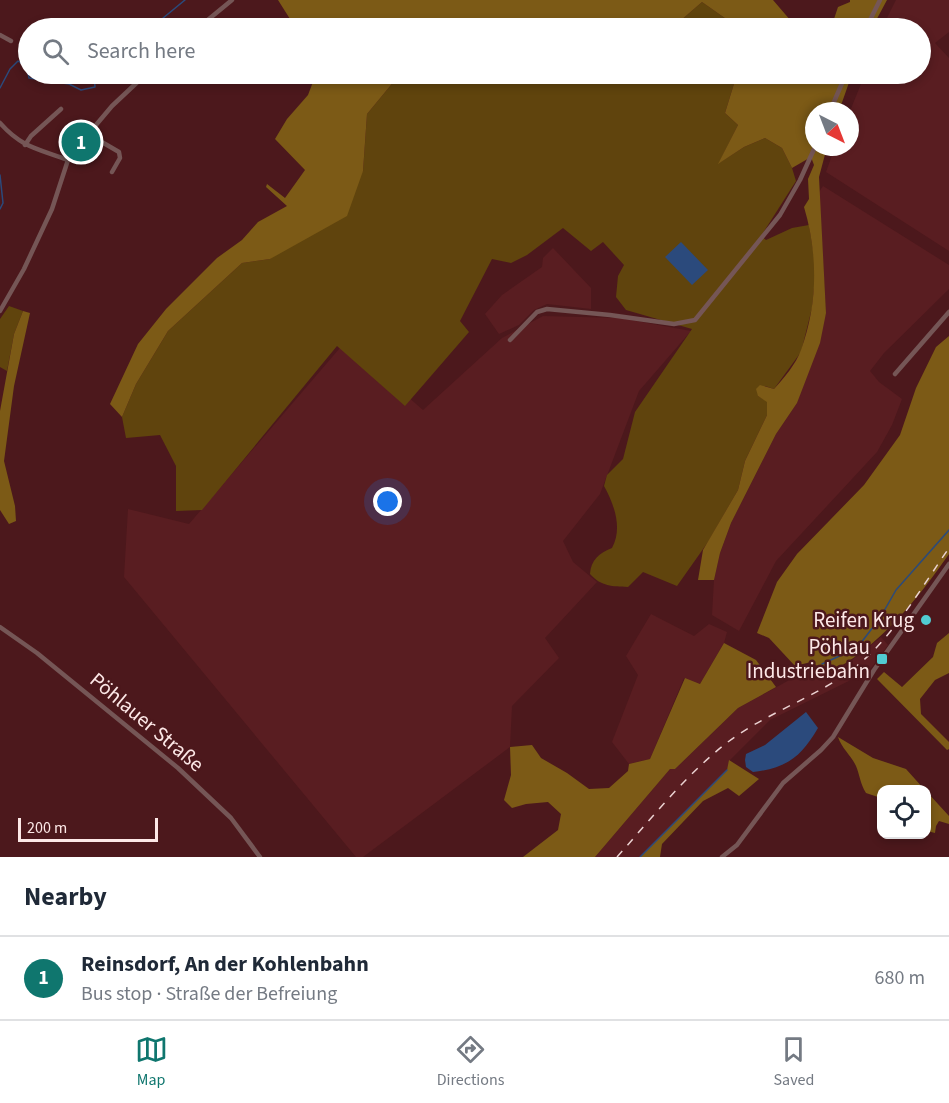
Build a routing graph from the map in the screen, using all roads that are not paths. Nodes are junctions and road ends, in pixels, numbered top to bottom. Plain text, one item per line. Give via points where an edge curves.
1 (232, 0) edge
2 (880, 0) edge
3 (210, 18) edge
4 (871, 18) edge
5 (0, 35) edge
6 (11, 41) dead end
7 (135, 84) edge
8 (842, 84) edge
9 (834, 102) edge
10 (61, 109) dead end
11 (0, 123) edge
12 (89, 133) junction
13 (25, 146) junction
14 (811, 156) edge
15 (68, 160) junction
16 (112, 172) dead end
17 (0, 311) edge
18 (949, 312) edge
19 (510, 340) dead end
20 (895, 374) dead end
21 (949, 564) edge
22 (0, 627) edge
23 (260, 857) edge
24 (722, 857) edge

1 - 3 street
2 - 4 street
5 - 6 street
7 - 12 street
8 - 9 street
10 - 13 street
11 - 13 street
12 - 15 street
12 - 16 street via 119,152
13 - 15 street
14 - 19 street via 780,215 695,320 674,324 547,309 537,312
15 - 17 street via 52,209
18 - 20 street
21 - 24 street via 878,664 833,737 783,783 737,845
22 - 23 street, Pöhlauer Straße via 178,768 231,818

